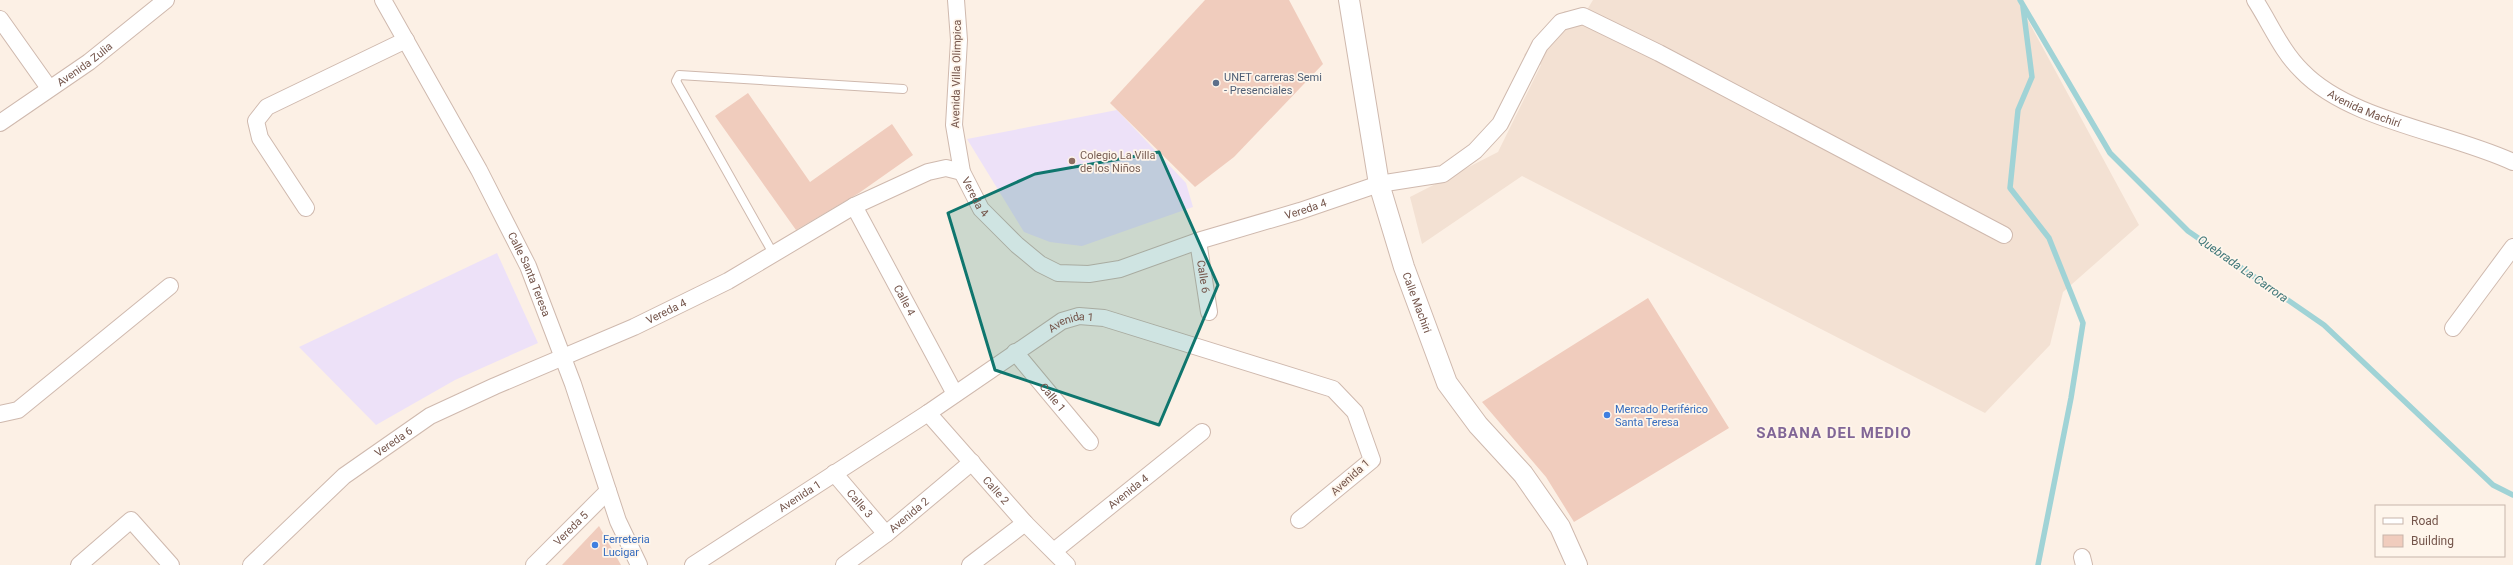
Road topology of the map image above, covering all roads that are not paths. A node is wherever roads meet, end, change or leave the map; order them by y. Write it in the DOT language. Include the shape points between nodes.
graph roads {
  1 [pos="166,0"];
  2 [pos="383,0"];
  3 [pos="956,0"];
  4 [pos="1349,0"];
  5 [pos="2255,0"];
  6 [pos="0,18"];
  7 [pos="406,40"];
  8 [pos="49,88"];
  9 [pos="902,90"];
  10 [pos="0,123"];
  11 [pos="2513,162"];
  12 [pos="962,172"];
  13 [pos="1379,184"];
  14 [pos="854,206"];
  15 [pos="306,208"];
  16 [pos="2004,235"];
  17 [pos="1198,241"];
  18 [pos="2513,246"];
  19 [pos="774,255"];
  20 [pos="170,286"];
  21 [pos="1209,312"];
  22 [pos="2453,328"];
  23 [pos="1016,352"];
  24 [pos="562,358"];
  25 [pos="955,394"];
  26 [pos="928,413"];
  27 [pos="0,414"];
  28 [pos="1202,432"];
  29 [pos="1090,442"];
  30 [pos="972,462"];
  31 [pos="834,473"];
  32 [pos="608,491"];
  33 [pos="1299,520"];
  34 [pos="1025,523"];
  35 [pos="886,534"];
  36 [pos="1054,551"];
  37 [pos="79,565"];
  38 [pos="171,565"];
  39 [pos="251,565"];
  40 [pos="534,565"];
  41 [pos="639,565"];
  42 [pos="693,565"];
  43 [pos="844,565"];
  44 [pos="970,565"];
  45 [pos="1067,565"];
  46 [pos="1577,565"];
  1 -- 8 [label="street, Avenida Zulia" via="89,62"];
  2 -- 7 [label="street, Calle Santa Teresa"];
  3 -- 12 [label="street, Avenida Villa Olimpica" via="959,40 954,124"];
  4 -- 13 [label="street, Calle Machiri"];
  5 -- 11 [label="street, Avenida Machirí" via="2302,72 2334,97 2380,116 2459,140"];
  6 -- 8 [label="street"];
  7 -- 15 [label="street" via="267,107 256,121 260,138"];
  7 -- 24 [label="street, Calle Santa Teresa" via="479,170 528,266"];
  8 -- 10 [label="street, Avenida Zulia"];
  9 -- 19 [label="lane" via="679,75 676,81"];
  12 -- 14 [label="street, Vereda 4" via="946,168 928,172"];
  12 -- 17 [label="street, Vereda 4" via="981,209 1017,245 1040,264 1058,273 1089,274 1120,269"];
  13 -- 16 [label="street, Vereda 4" via="1443,174 1475,151 1500,124 1540,45 1562,22 1583,16 1659,53"];
  13 -- 17 [label="street, Vereda 4" via="1300,211"];
  13 -- 46 [label="street, Calle Machiri" via="1404,267 1447,383 1478,425 1523,474 1556,521"];
  14 -- 19 [label="street, Vereda 4"];
  14 -- 25 [label="street, Calle 4"];
  17 -- 21 [label="street, Calle 6"];
  18 -- 22 [label="street"];
  19 -- 24 [label="street, Vereda 4" via="728,281 634,327"];
  20 -- 27 [label="street" via="18,410"];
  23 -- 25 [label="street, Avenida 1"];
  23 -- 29 [label="street, Calle 1"];
  23 -- 33 [label="street, Avenida 1" via="1062,321 1080,316 1104,318 1333,388 1355,412 1372,460"];
  24 -- 32 [label="street, Calle Santa Teresa" via="576,392"];
  24 -- 39 [label="street, Vereda 6" via="430,416 344,476"];
  25 -- 26 [label="street, Avenida 1"];
  26 -- 30 [label="street, Calle 2"];
  26 -- 31 [label="street, Avenida 1"];
  28 -- 36 [label="street, Avenida 4"];
  30 -- 34 [label="street, Calle 2"];
  30 -- 35 [label="street, Avenida 2"];
  31 -- 35 [label="street, Calle 3"];
  31 -- 42 [label="street, Avenida 1"];
  32 -- 40 [label="street, Vereda 5"];
  32 -- 41 [label="street, Calle Santa Teresa" via="618,521"];
  34 -- 36 [label="street, Calle 2"];
  34 -- 44 [label="street"];
  35 -- 43 [label="street, Avenida 2"];
  36 -- 45 [label="street, Calle 2"];
  37 -- 38 [label="street" via="131,520"];
}
